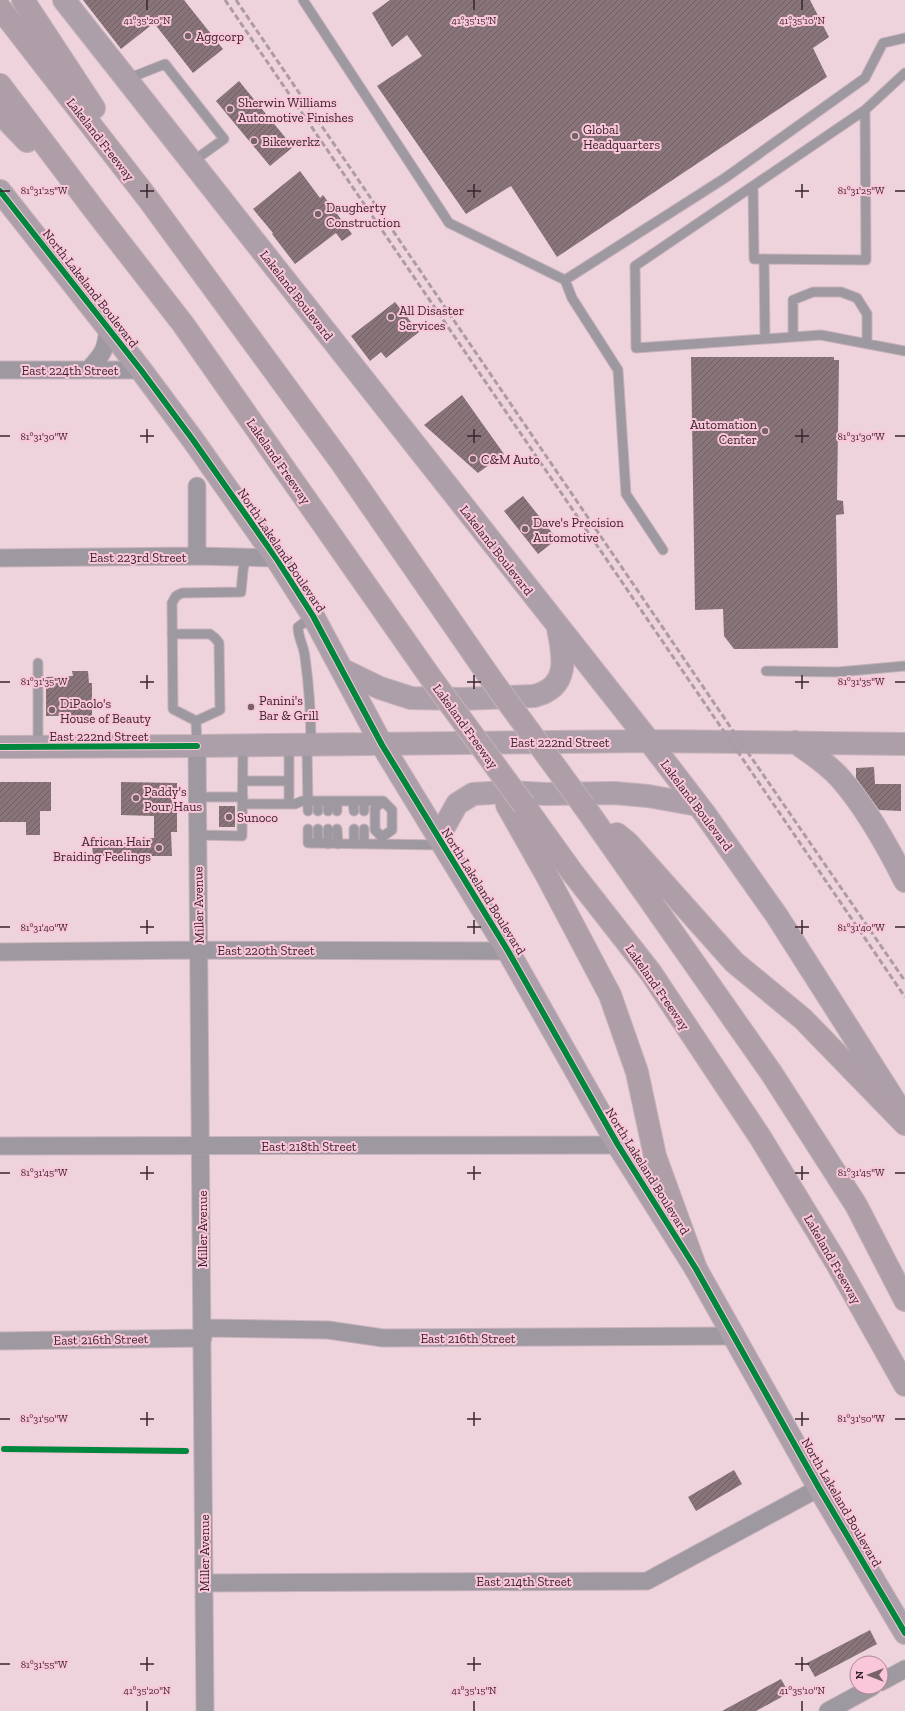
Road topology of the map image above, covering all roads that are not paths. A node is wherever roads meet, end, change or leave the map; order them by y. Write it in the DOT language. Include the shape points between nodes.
graph roads {
  1 [pos="23,0"];
  2 [pos="64,0"];
  3 [pos="303,0"];
  4 [pos="0,8"];
  5 [pos="905,38"];
  6 [pos="905,73"];
  7 [pos="127,79"];
  8 [pos="0,85"];
  9 [pos="865,110"];
  10 [pos="0,112"];
  11 [pos="192,162"];
  12 [pos="753,186"];
  13 [pos="0,191"];
  14 [pos="148,200"];
  15 [pos="96,212"];
  16 [pos="764,259"];
  17 [pos="565,280"];
  18 [pos="108,328"];
  19 [pos="793,337"];
  20 [pos="765,339"];
  21 [pos="867,344"];
  22 [pos="905,351"];
  23 [pos="0,370"];
  24 [pos="88,370"];
  25 [pos="141,370"];
  26 [pos="198,486"];
  27 [pos="663,550"];
  28 [pos="197,556"];
  29 [pos="246,557"];
  30 [pos="0,558"];
  31 [pos="276,558"];
  32 [pos="313,616"];
  33 [pos="557,626"];
  34 [pos="172,634"];
  35 [pos="38,663"];
  36 [pos="905,666"];
  37 [pos="343,670"];
  38 [pos="766,672"];
  39 [pos="196,721"];
  40 [pos="649,741"];
  41 [pos="794,742"];
  42 [pos="905,744"];
  43 [pos="302,745"];
  44 [pos="382,745"];
  45 [pos="197,746"];
  46 [pos="243,746"];
  47 [pos="0,747"];
  48 [pos="38,747"];
  49 [pos="243,781"];
  50 [pos="289,781"];
  51 [pos="198,797"];
  52 [pos="243,801"];
  53 [pos="308,801"];
  54 [pos="318,801"];
  55 [pos="333,801"];
  56 [pos="353,801"];
  57 [pos="364,801"];
  58 [pos="383,801"];
  59 [pos="289,804"];
  60 [pos="516,805"];
  61 [pos="584,806"];
  62 [pos="698,806"];
  63 [pos="308,811"];
  64 [pos="318,811"];
  65 [pos="333,811"];
  66 [pos="354,811"];
  67 [pos="364,811"];
  68 [pos="308,829"];
  69 [pos="318,829"];
  70 [pos="328,829"];
  71 [pos="337,829"];
  72 [pos="354,829"];
  73 [pos="364,829"];
  74 [pos="198,835"];
  75 [pos="382,841"];
  76 [pos="440,842"];
  77 [pos="318,844"];
  78 [pos="328,844"];
  79 [pos="338,844"];
  80 [pos="354,844"];
  81 [pos="364,844"];
  82 [pos="905,881"];
  83 [pos="199,950"];
  84 [pos="508,951"];
  85 [pos="0,952"];
  86 [pos="905,1117"];
  87 [pos="905,1124"];
  88 [pos="618,1145"];
  89 [pos="0,1146"];
  90 [pos="201,1146"];
  91 [pos="696,1269"];
  92 [pos="905,1300"];
  93 [pos="203,1333"];
  94 [pos="734,1336"];
  95 [pos="0,1341"];
  96 [pos="905,1384"];
  97 [pos="820,1488"];
  98 [pos="205,1583"];
  99 [pos="905,1632"];
  100 [pos="905,1669"];
  101 [pos="889,1678"];
  102 [pos="857,1695"];
  103 [pos="205,1711"];
  104 [pos="828,1711"];
  1 -- 14 [label="highway" via="99,115"];
  2 -- 7 [label="street, Lakeland Boulevard"];
  3 -- 17 [label="lane" via="449,223"];
  4 -- 14 [label="highway, Lakeland Freeway"];
  5 -- 17 [label="lane" via="883,42 865,78 731,174"];
  6 -- 9 [label="lane"];
  7 -- 11 [label="street, Lakeland Boulevard"];
  7 -- 11 [label="lane" via="166,64 224,139"];
  8 -- 15 [label="highway, Lakeland Freeway"];
  9 -- 12 [label="lane"];
  9 -- 16 [label="lane" via="866,260"];
  10 -- 15 [label="highway"];
  11 -- 33 [label="street, Lakeland Boulevard"];
  12 -- 16 [label="lane" via="754,259"];
  12 -- 20 [label="lane" via="635,266 636,348"];
  13 -- 18 [label="street, North Lakeland Boulevard"];
  14 -- 61 [label="highway, Lakeland Freeway, bridge" via="341,462 491,679"];
  15 -- 60 [label="highway, Lakeland Freeway, bridge" via="183,324 431,678"];
  16 -- 20 [label="lane"];
  17 -- 27 [label="lane" via="572,298 618,370 626,494"];
  18 -- 24 [label="street" via="107,343 101,356"];
  18 -- 25 [label="street, North Lakeland Boulevard"];
  19 -- 20 [label="lane"];
  19 -- 21 [label="lane" via="821,335"];
  19 -- 21 [label="lane" via="793,300 813,292 841,292 857,298 867,314"];
  21 -- 22 [label="lane"];
  23 -- 24 [label="street, East 224th Street"];
  24 -- 25 [label="street, East 224th Street"];
  25 -- 31 [label="street, North Lakeland Boulevard"];
  26 -- 28 [label="street"];
  28 -- 29 [label="street, East 223rd Street"];
  28 -- 30 [label="street, East 223rd Street"];
  29 -- 31 [label="street, East 223rd Street"];
  29 -- 34 [label="lane" via="241,592 182,593 176,596 172,603"];
  31 -- 32 [label="street, North Lakeland Boulevard"];
  32 -- 37 [label="street, North Lakeland Boulevard"];
  32 -- 43 [label="lane" via="298,627 307,667 311,720"];
  33 -- 37 [label="street" via="562,670 553,687 534,696 411,698 380,688"];
  33 -- 40 [label="street, Lakeland Boulevard"];
  34 -- 39 [label="lane" via="172,709"];
  34 -- 39 [label="lane" via="210,634 219,643 220,710"];
  35 -- 48 [label="lane"];
  36 -- 38 [label="lane" via="838,672"];
  37 -- 44 [label="street, North Lakeland Boulevard"];
  39 -- 45 [label="lane"];
  40 -- 41 [label="street, East 222nd Street"];
  40 -- 44 [label="street, East 222nd Street"];
  40 -- 62 [label="street, Lakeland Boulevard"];
  41 -- 42 [label="street, East 222nd Street"];
  41 -- 82 [label="street" via="823,762 840,778 886,845"];
  43 -- 44 [label="street, East 222nd Street"];
  43 -- 46 [label="street, East 222nd Street"];
  43 -- 50 [label="lane"];
  43 -- 53 [label="lane"];
  44 -- 76 [label="street, North Lakeland Boulevard"];
  45 -- 46 [label="street, East 222nd Street"];
  45 -- 48 [label="street, East 222nd Street"];
  45 -- 51 [label="street, Miller Avenue"];
  46 -- 49 [label="lane"];
  47 -- 48 [label="street, East 222nd Street"];
  49 -- 50 [label="lane"];
  49 -- 52 [label="lane"];
  50 -- 59 [label="lane"];
  51 -- 52 [label="lane"];
  51 -- 74 [label="street, Miller Avenue"];
  52 -- 59 [label="lane"];
  52 -- 74 [label="lane" via="242,836"];
  53 -- 54 [label="lane"];
  53 -- 59 [label="lane"];
  53 -- 63 [label="lane"];
  54 -- 55 [label="lane"];
  54 -- 64 [label="lane"];
  55 -- 56 [label="lane"];
  55 -- 65 [label="lane"];
  56 -- 57 [label="lane"];
  56 -- 66 [label="lane"];
  57 -- 58 [label="lane"];
  57 -- 67 [label="lane"];
  58 -- 75 [label="lane" via="375,808 375,830"];
  58 -- 75 [label="lane" via="392,810 392,830"];
  60 -- 91 [label="highway" via="546,874 610,995 637,1072 655,1156"];
  60 -- 96 [label="highway, Lakeland Freeway" via="651,973 760,1137 836,1262"];
  61 -- 87 [label="highway" via="628,843 734,962 803,1019"];
  61 -- 92 [label="highway, Lakeland Freeway" via="772,1074 856,1205"];
  62 -- 76 [label="street" via="648,796 614,793 473,794 457,804"];
  62 -- 86 [label="street, Lakeland Boulevard" via="777,916"];
  68 -- 77 [label="lane" via="308,843"];
  69 -- 77 [label="lane"];
  70 -- 78 [label="lane"];
  71 -- 79 [label="lane"];
  72 -- 80 [label="lane"];
  73 -- 81 [label="lane"];
  74 -- 83 [label="street, Miller Avenue"];
  75 -- 76 [label="lane"];
  75 -- 81 [label="lane"];
  76 -- 84 [label="street, North Lakeland Boulevard"];
  77 -- 78 [label="lane"];
  78 -- 79 [label="lane"];
  79 -- 80 [label="lane"];
  80 -- 81 [label="lane"];
  83 -- 84 [label="street, East 220th Street"];
  83 -- 85 [label="street, East 220th Street"];
  83 -- 90 [label="street, Miller Avenue"];
  84 -- 88 [label="street, North Lakeland Boulevard"];
  88 -- 90 [label="street, East 218th Street"];
  88 -- 91 [label="street, North Lakeland Boulevard"];
  89 -- 90 [label="street, East 218th Street"];
  90 -- 93 [label="street, Miller Avenue"];
  91 -- 94 [label="street, North Lakeland Boulevard"];
  93 -- 94 [label="street, East 216th Street" via="328,1330 383,1338"];
  93 -- 95 [label="street, East 216th Street"];
  93 -- 98 [label="street, Miller Avenue"];
  94 -- 97 [label="street, North Lakeland Boulevard"];
  97 -- 98 [label="street, East 214th Street" via="647,1581"];
  97 -- 99 [label="street, North Lakeland Boulevard"];
  98 -- 103 [label="street, Miller Avenue"];
  100 -- 101 [label="street"];
  102 -- 104 [label="street"];
}
